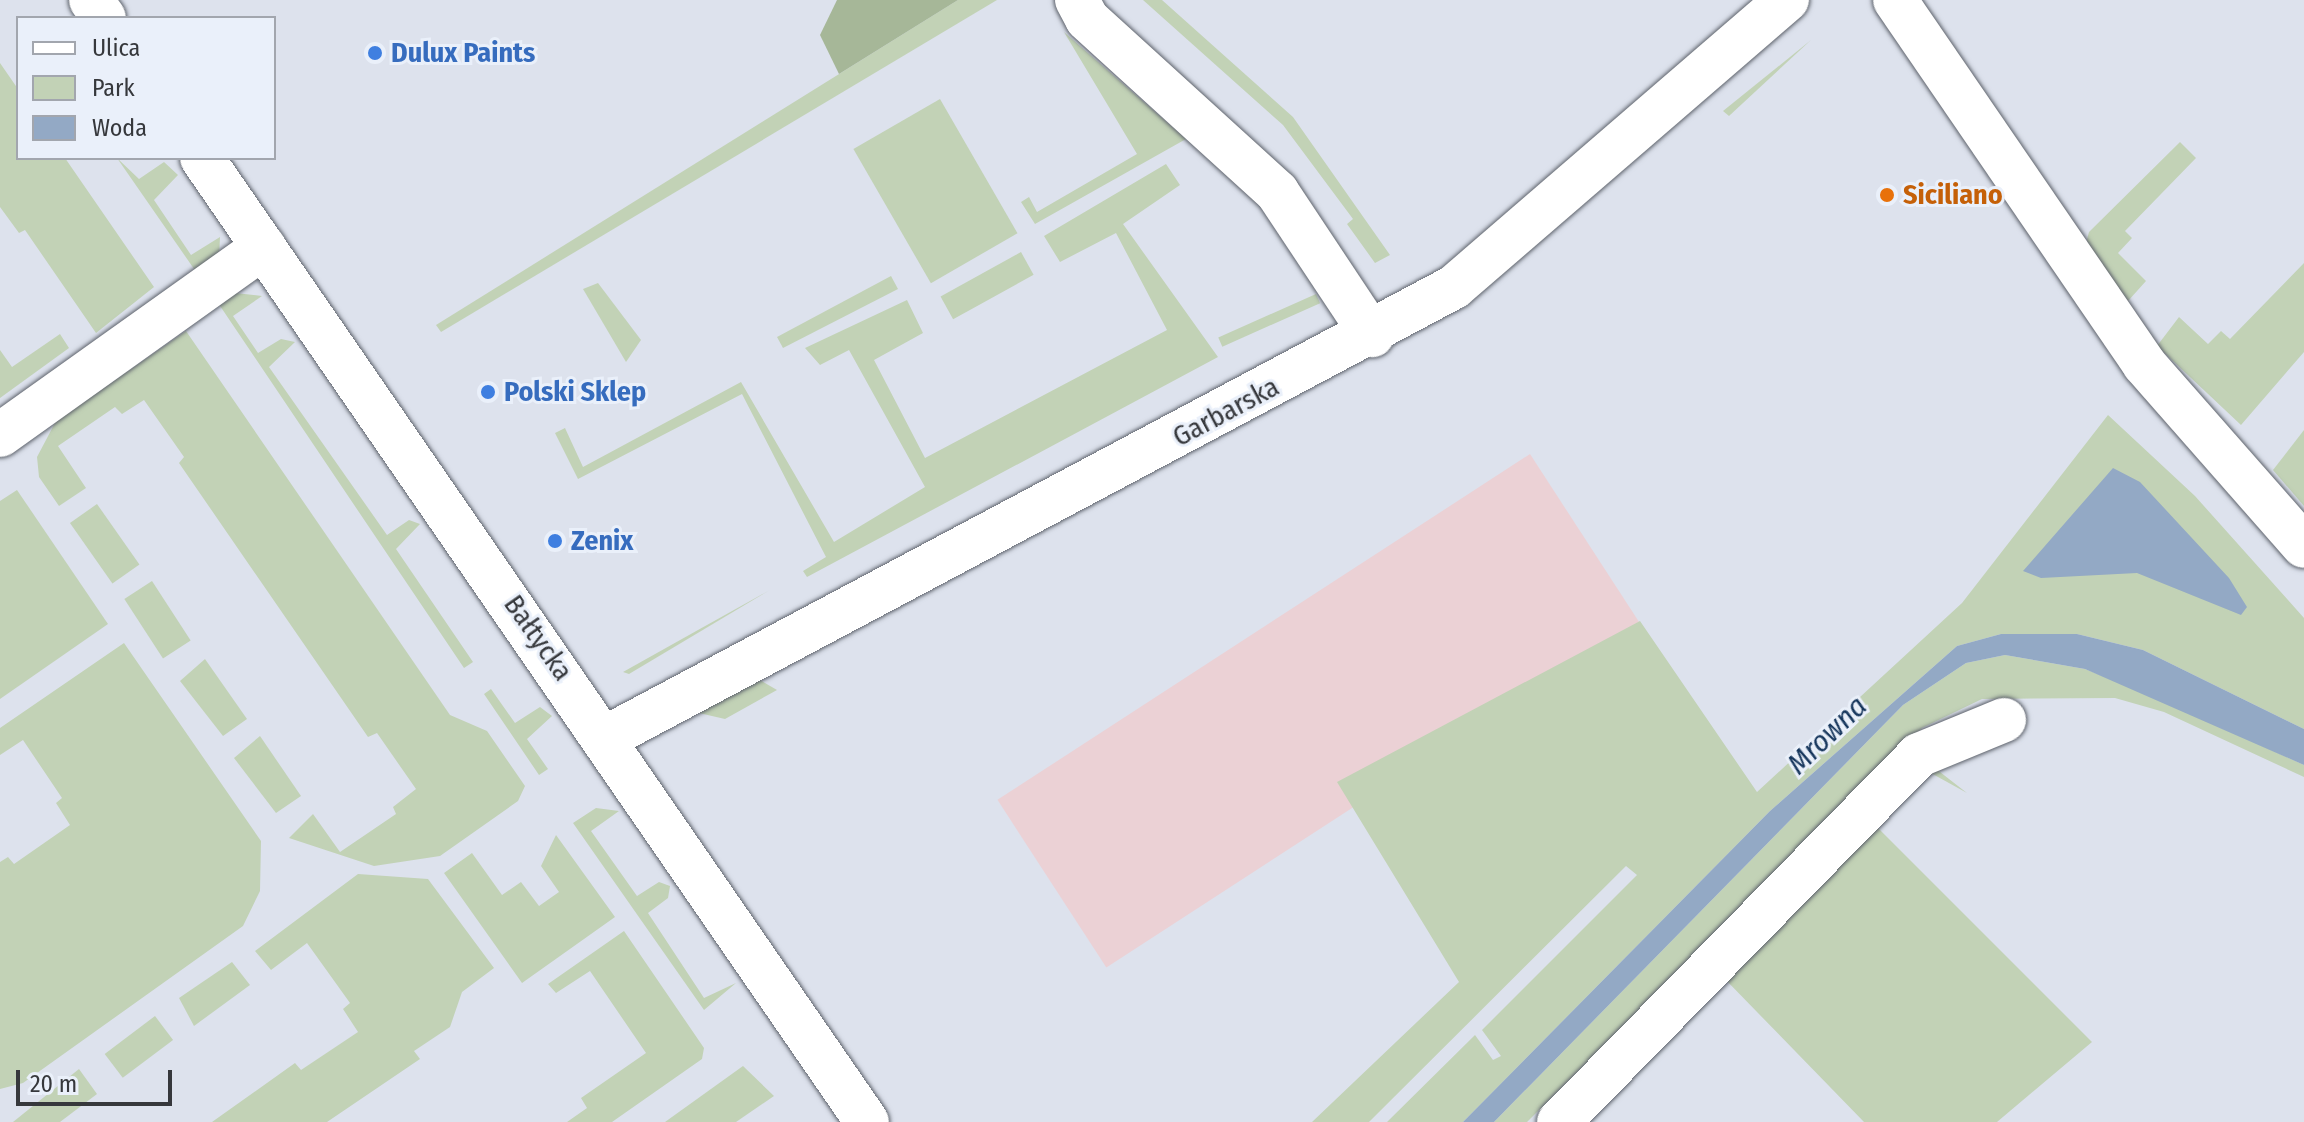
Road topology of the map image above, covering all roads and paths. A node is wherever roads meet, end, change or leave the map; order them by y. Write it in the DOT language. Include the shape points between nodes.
graph roads {
  1 [pos="1077,0"];
  2 [pos="1787,0"];
  3 [pos="1895,0"];
  4 [pos="203,160"];
  5 [pos="264,247"];
  6 [pos="1372,335"];
  7 [pos="0,435"];
  8 [pos="2304,546"];
  9 [pos="2004,720"];
  10 [pos="607,737"];
  11 [pos="867,1122"];
  12 [pos="1559,1122"];
  1 -- 6 [label="street" via="1087,19 1277,192"];
  2 -- 6 [label="street, Garbarska" via="1495,255"];
  3 -- 8 [label="street" via="2144,364"];
  4 -- 5 [label="street, Bałtycka"];
  5 -- 7 [label="street"];
  5 -- 10 [label="street, Bałtycka"];
  6 -- 10 [label="street, Garbarska"];
  9 -- 12 [label="street" via="1919,755"];
  10 -- 11 [label="street, Bałtycka"];
}
